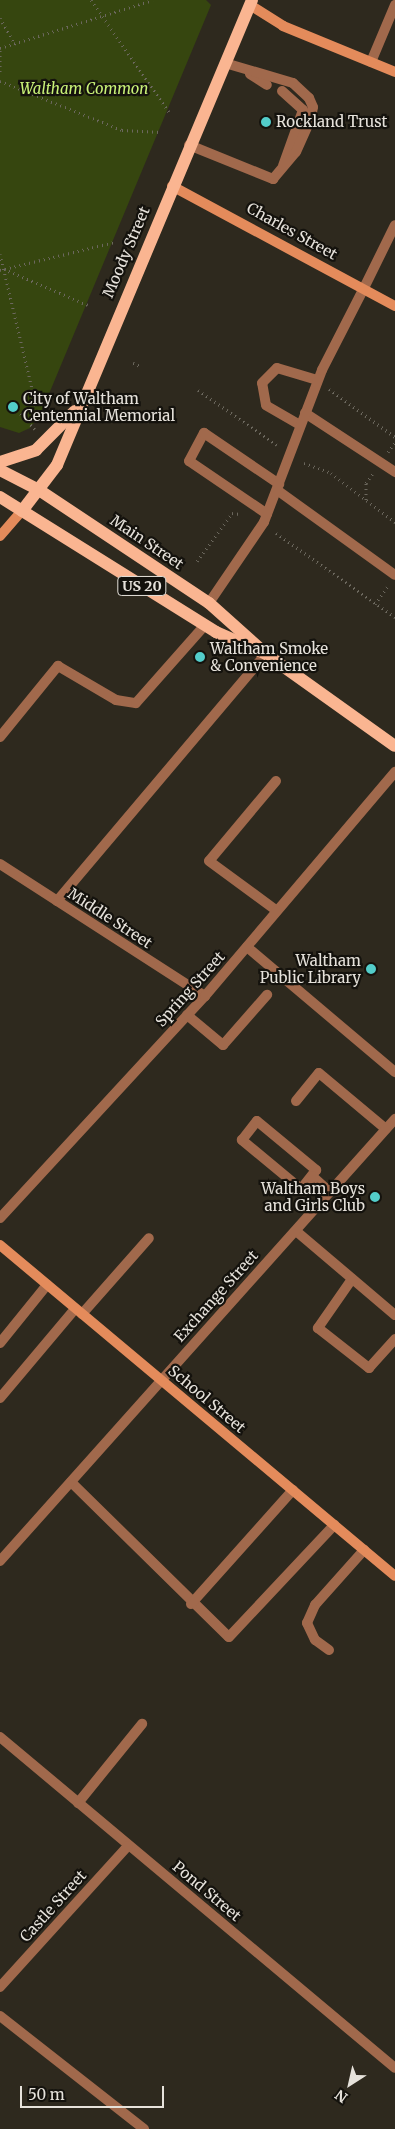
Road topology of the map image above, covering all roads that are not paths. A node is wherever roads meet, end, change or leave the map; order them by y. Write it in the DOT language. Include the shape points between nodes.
graph roads {
  1 [pos="249,2"];
  2 [pos="395,5"];
  3 [pos="371,62"];
  4 [pos="225,63"];
  5 [pos="395,72"];
  6 [pos="250,74"];
  7 [pos="267,85"];
  8 [pos="282,91"];
  9 [pos="189,145"];
  10 [pos="281,174"];
  11 [pos="172,186"];
  12 [pos="395,225"];
  13 [pos="364,288"];
  14 [pos="395,306"];
  15 [pos="317,380"];
  16 [pos="81,404"];
  17 [pos="305,414"];
  18 [pos="300,425"];
  19 [pos="0,462"];
  20 [pos="0,470"];
  21 [pos="395,472"];
  22 [pos="278,487"];
  23 [pos="39,490"];
  24 [pos="0,497"];
  25 [pos="22,510"];
  26 [pos="267,514"];
  27 [pos="0,536"];
  28 [pos="393,579"];
  29 [pos="208,603"];
  30 [pos="205,625"];
  31 [pos="266,654"];
  32 [pos="0,737"];
  33 [pos="395,746"];
  34 [pos="395,772"];
  35 [pos="276,781"];
  36 [pos="0,864"];
  37 [pos="57,901"];
  38 [pos="277,911"];
  39 [pos="247,946"];
  40 [pos="267,994"];
  41 [pos="205,996"];
  42 [pos="187,1015"];
  43 [pos="395,1072"];
  44 [pos="296,1101"];
  45 [pos="395,1119"];
  46 [pos="386,1129"];
  47 [pos="312,1176"];
  48 [pos="330,1192"];
  49 [pos="0,1218"];
  50 [pos="296,1230"];
  51 [pos="149,1238"];
  52 [pos="0,1246"];
  53 [pos="352,1279"];
  54 [pos="47,1285"];
  55 [pos="79,1312"];
  56 [pos="395,1315"];
  57 [pos="395,1339"];
  58 [pos="0,1343"];
  59 [pos="161,1380"];
  60 [pos="0,1398"];
  61 [pos="71,1482"];
  62 [pos="293,1490"];
  63 [pos="334,1525"];
  64 [pos="364,1550"];
  65 [pos="0,1561"];
  66 [pos="395,1576"];
  67 [pos="191,1604"];
  68 [pos="329,1650"];
  69 [pos="142,1724"];
  70 [pos="0,1737"];
  71 [pos="78,1803"];
  72 [pos="128,1846"];
  73 [pos="0,1987"];
  74 [pos="0,2016"];
  75 [pos="395,2068"];
  76 [pos="144,2129"];
  1 -- 3 [label="street" via="283,26"];
  1 -- 4 [label="main road, Moody Street"];
  2 -- 3 [label="street"];
  3 -- 5 [label="street"];
  4 -- 6 [label="street"];
  4 -- 9 [label="main road, Moody Street"];
  6 -- 7 [label="street"];
  6 -- 10 [label="street" via="267,72 293,83 313,107 296,152"];
  8 -- 10 [label="street" via="303,110"];
  9 -- 10 [label="street" via="267,178"];
  9 -- 11 [label="main road, Moody Street"];
  11 -- 13 [label="street, Charles Street"];
  11 -- 16 [label="main road, Moody Street"];
  12 -- 13 [label="street"];
  13 -- 14 [label="street, Charles Street"];
  13 -- 15 [label="street"];
  15 -- 17 [label="street"];
  15 -- 18 [label="street" via="278,368 262,383 266,405"];
  16 -- 19 [label="main road" via="36,450"];
  16 -- 23 [label="main road, Moody Street" via="57,465"];
  17 -- 18 [label="street"];
  17 -- 21 [label="street"];
  18 -- 22 [label="street"];
  20 -- 23 [label="main road, Main Street / US 20"];
  22 -- 26 [label="street"];
  22 -- 26 [label="street" via="204,433 189,461"];
  22 -- 28 [label="street"];
  23 -- 25 [label="main road, Moody Street"];
  23 -- 29 [label="main road, Main Street / US 20"];
  24 -- 25 [label="main road, Main Street / US 20"];
  25 -- 27 [label="street"];
  25 -- 30 [label="main road, Main Street / US 20"];
  26 -- 29 [label="street"];
  29 -- 31 [label="main road, Main Street / US 20"];
  30 -- 31 [label="main road, Main Street / US 20"];
  30 -- 32 [label="street" via="136,703 116,700 58,666"];
  31 -- 33 [label="main road, Main Street / US 20"];
  31 -- 37 [label="street"];
  34 -- 38 [label="street, Spring Street"];
  35 -- 38 [label="street" via="210,861"];
  36 -- 37 [label="street, Middle Street"];
  37 -- 41 [label="street, Middle Street"];
  38 -- 39 [label="street, Spring Street"];
  39 -- 41 [label="street, Spring Street"];
  39 -- 43 [label="street"];
  40 -- 42 [label="street" via="223,1045"];
  41 -- 42 [label="street, Spring Street"];
  42 -- 49 [label="street, Spring Street"];
  44 -- 46 [label="street" via="319,1073"];
  45 -- 46 [label="street, Exchange Street"];
  46 -- 48 [label="street, Exchange Street"];
  47 -- 47 [label="street" via="300,1189 242,1140 258,1121 316,1170"];
  47 -- 48 [label="street"];
  48 -- 50 [label="street, Exchange Street"];
  50 -- 53 [label="street"];
  50 -- 59 [label="street, Exchange Street"];
  51 -- 55 [label="street"];
  52 -- 54 [label="street, School Street"];
  53 -- 56 [label="street"];
  53 -- 57 [label="street" via="318,1328 369,1368"];
  54 -- 55 [label="street, School Street"];
  54 -- 58 [label="street"];
  55 -- 59 [label="street, School Street"];
  55 -- 60 [label="street"];
  59 -- 61 [label="street, Exchange Street"];
  59 -- 62 [label="street, School Street"];
  61 -- 65 [label="street, Exchange Street"];
  61 -- 67 [label="street"];
  62 -- 63 [label="street, School Street"];
  62 -- 67 [label="street"];
  63 -- 64 [label="street, School Street"];
  63 -- 67 [label="street" via="229,1637"];
  64 -- 66 [label="street, School Street"];
  64 -- 68 [label="street" via="315,1605 307,1623 315,1640"];
  69 -- 71 [label="street"];
  70 -- 71 [label="street, Pond Street"];
  71 -- 72 [label="street, Pond Street"];
  72 -- 73 [label="street, Castle Street"];
  72 -- 75 [label="street, Pond Street"];
  74 -- 76 [label="street"];
}
